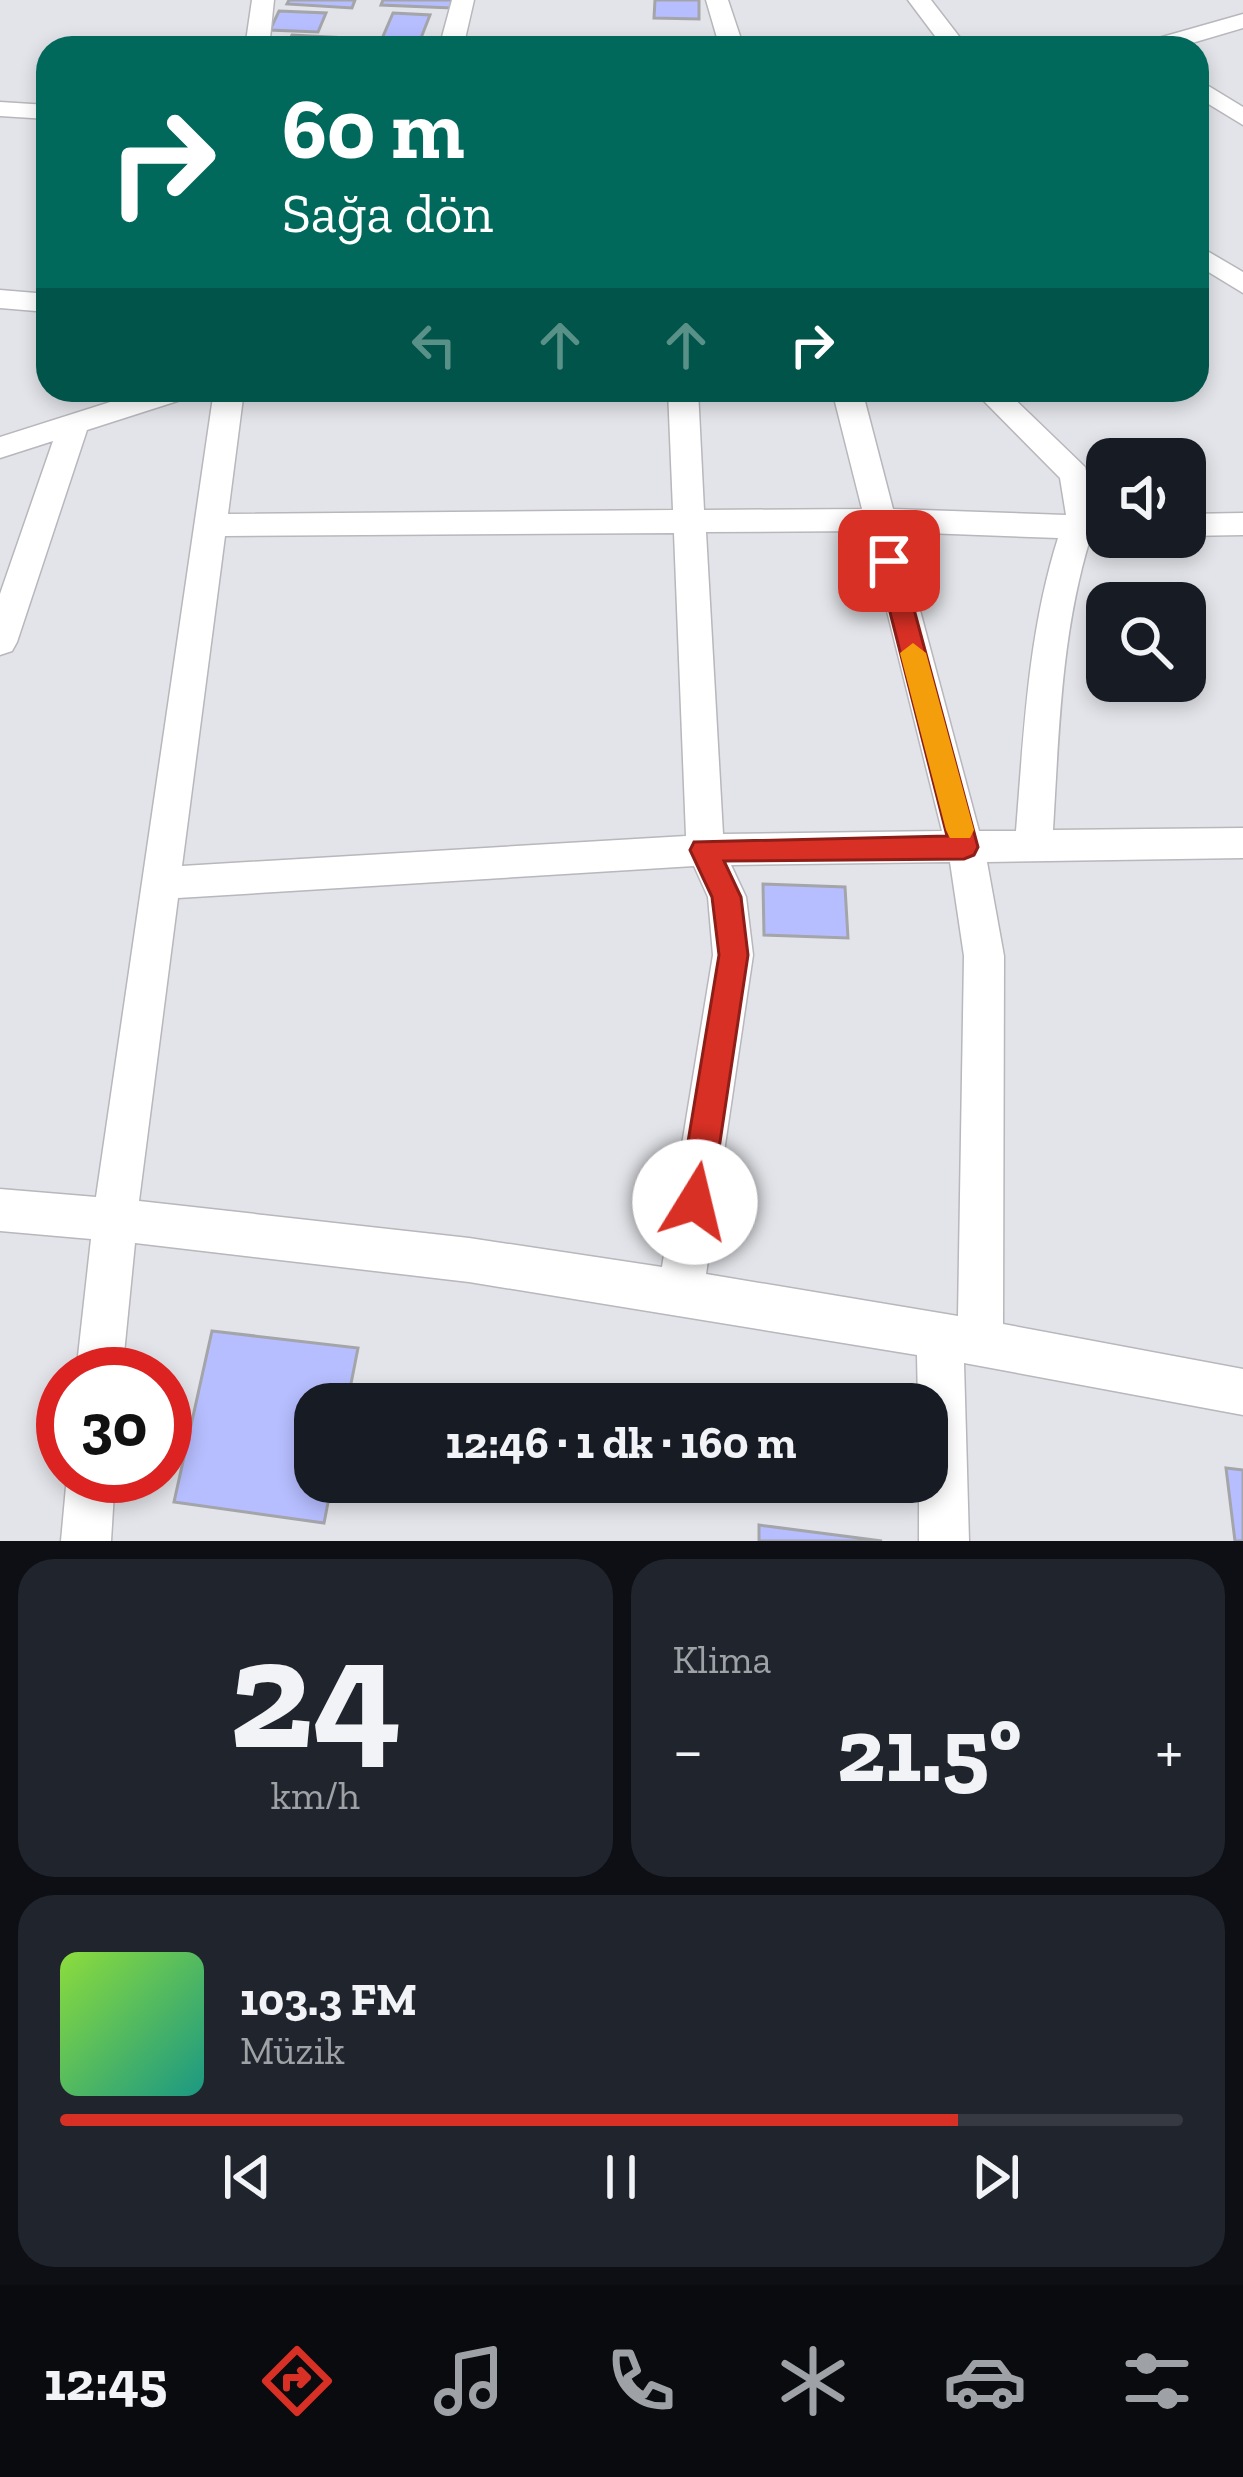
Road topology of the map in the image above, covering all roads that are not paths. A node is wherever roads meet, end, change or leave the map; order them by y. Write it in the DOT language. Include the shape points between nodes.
graph roads {
  1 [pos="263,0"];
  2 [pos="463,0"];
  3 [pos="717,0"];
  4 [pos="919,0"];
  5 [pos="1243,21"];
  6 [pos="258,36"];
  7 [pos="454,36"];
  8 [pos="728,36"];
  9 [pos="947,36"];
  10 [pos="1191,36"];
  11 [pos="1209,94"];
  12 [pos="0,109"];
  13 [pos="36,111"];
  14 [pos="1243,118"];
  15 [pos="1209,261"];
  16 [pos="1243,284"];
  17 [pos="0,298"];
  18 [pos="36,302"];
  19 [pos="143,402"];
  20 [pos="227,402"];
  21 [pos="683,402"];
  22 [pos="850,402"];
  23 [pos="1000,402"];
  24 [pos="74,424"];
  25 [pos="0,448"];
  26 [pos="1086,515"];
  27 [pos="878,520"];
  28 [pos="688,524"];
  29 [pos="1243,524"];
  30 [pos="1206,525"];
  31 [pos="210,526"];
  32 [pos="1086,528"];
  33 [pos="1086,541"];
  34 [pos="0,642"];
  35 [pos="1243,843"];
  36 [pos="1033,846"];
  37 [pos="964,847"];
  38 [pos="704,850"];
  39 [pos="161,883"];
  40 [pos="0,1210"];
  41 [pos="115,1219"];
  42 [pos="681,1289"];
  43 [pos="960,1339"];
  44 [pos="102,1347"];
  45 [pos="1243,1392"];
  46 [pos="89,1503"];
  47 [pos="86,1541"];
  48 [pos="944,1541"];
  1 -- 6 [label="street"];
  2 -- 7 [label="street"];
  3 -- 8 [label="street"];
  4 -- 9 [label="street"];
  5 -- 10 [label="street"];
  11 -- 14 [label="street"];
  12 -- 13 [label="street"];
  15 -- 16 [label="street"];
  17 -- 18 [label="street"];
  19 -- 24 [label="street"];
  20 -- 31 [label="street"];
  21 -- 28 [label="street"];
  22 -- 27 [label="street"];
  23 -- 26 [label="street" via="1073,474"];
  24 -- 25 [label="street"];
  24 -- 34 [label="street"];
  27 -- 28 [label="street"];
  27 -- 32 [label="street"];
  27 -- 37 [label="street"];
  28 -- 31 [label="street"];
  28 -- 38 [label="street"];
  29 -- 30 [label="street"];
  31 -- 39 [label="street"];
  33 -- 36 [label="street" via="1057,594"];
  35 -- 36 [label="street"];
  36 -- 37 [label="street"];
  37 -- 38 [label="street"];
  37 -- 43 [label="street" via="984,956"];
  38 -- 39 [label="street"];
  38 -- 42 [label="street" via="727,897 734,955"];
  39 -- 41 [label="street"];
  40 -- 41 [label="street"];
  41 -- 42 [label="street"];
  41 -- 44 [label="street"];
  42 -- 43 [label="street"];
  43 -- 45 [label="street"];
  43 -- 48 [label="street"];
  46 -- 47 [label="street"];
}
